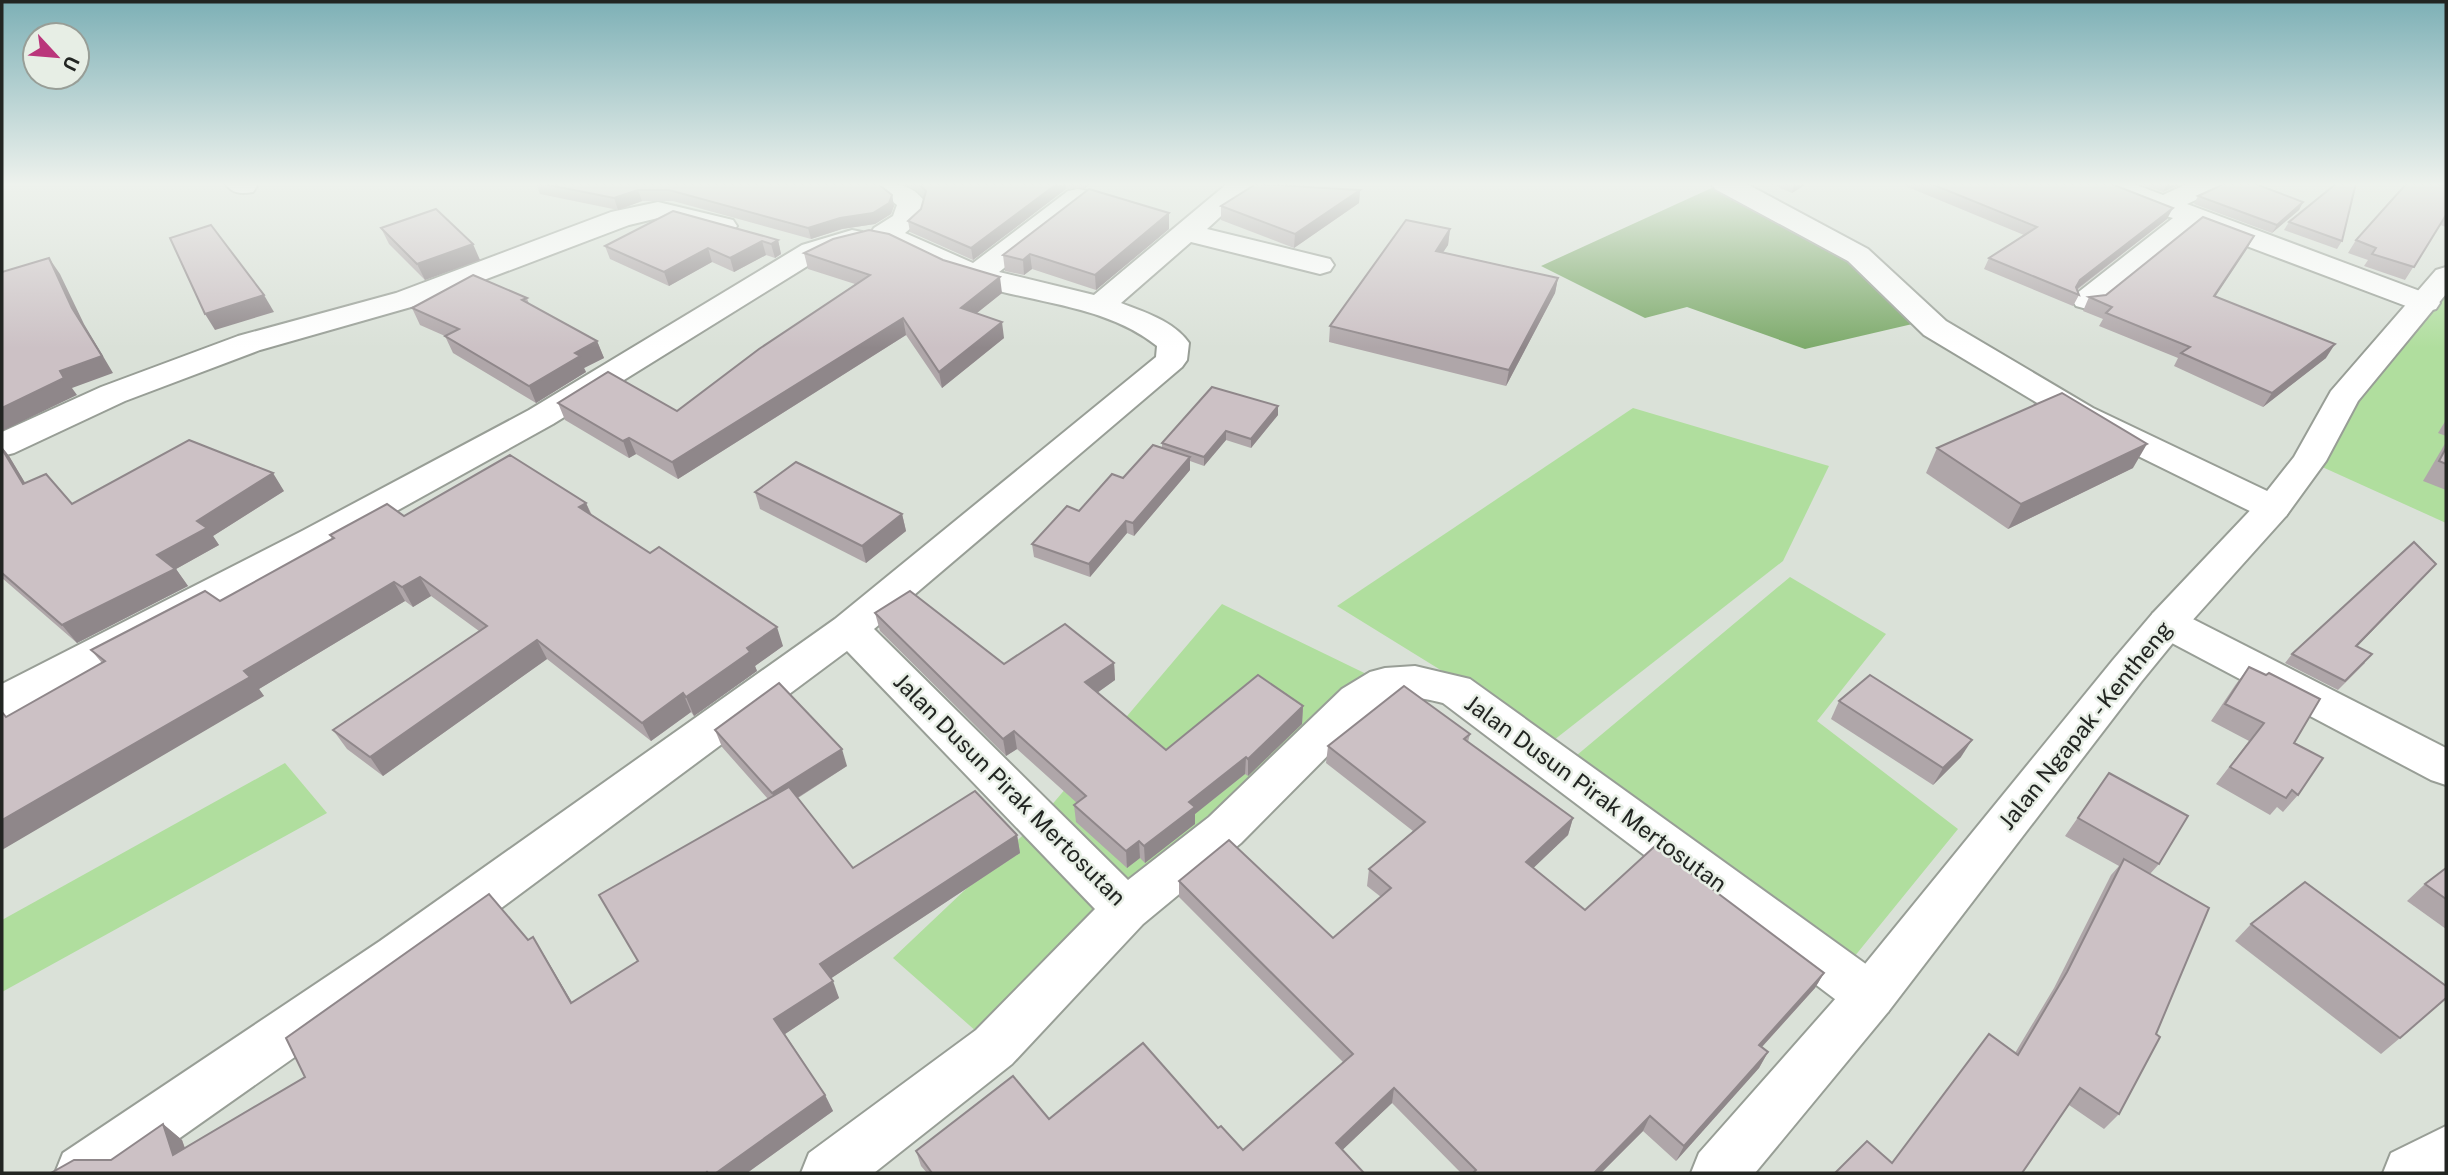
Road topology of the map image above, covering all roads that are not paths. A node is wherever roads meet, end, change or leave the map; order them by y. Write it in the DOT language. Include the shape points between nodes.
graph roads {
  1 [pos="568,238"];
  2 [pos="764,238"];
  3 [pos="858,238"];
  4 [pos="893,238"];
  5 [pos="1025,238"];
  6 [pos="1177,238"];
  7 [pos="1208,238"];
  8 [pos="1826,238"];
  9 [pos="2165,238"];
  10 [pos="2262,238"];
  11 [pos="812,251"];
  12 [pos="1320,265"];
  13 [pos="976,275"];
  14 [pos="2436,289"];
  15 [pos="2088,300"];
  16 [pos="1098,307"];
  17 [pos="2,445"];
  18 [pos="2273,508"];
  19 [pos="2167,623"];
  20 [pos="849,629"];
  21 [pos="2,703"];
  22 [pos="2446,768"];
  23 [pos="1126,909"];
  24 [pos="1870,996"];
  25 [pos="2446,1153"];
  26 [pos="83,1173"];
  27 [pos="829,1173"];
  28 [pos="1719,1173"];
  29 [pos="2411,1173"];
  1 -- 17 [label="street" via="414,296 249,344 113,394"];
  2 -- 11 [label="street"];
  3 -- 11 [label="street"];
  4 -- 13 [label="street"];
  5 -- 13 [label="street"];
  6 -- 16 [label="street"];
  7 -- 12 [label="street"];
  8 -- 18 [label="street" via="1858,255 1935,328 2069,408"];
  9 -- 15 [label="street"];
  10 -- 14 [label="street"];
  11 -- 21 [label="street" via="541,417"];
  13 -- 16 [label="street"];
  14 -- 18 [label="street, Jalan Ngapak - Kentheng" via="2343,398 2309,461"];
  16 -- 20 [label="street" via="1160,330 1173,343 1171,360"];
  18 -- 19 [label="street, Jalan Ngapak - Kentheng"];
  19 -- 22 [label="street"];
  19 -- 24 [label="street, Jalan Ngapak - Kentheng"];
  20 -- 23 [label="street, Jalan Dusun Pirak Mertosutan"];
  20 -- 26 [label="street" via="397,957"];
  23 -- 24 [label="street, Jalan Dusun Pirak Mertosutan" via="1225,830 1357,700 1385,683 1415,681 1455,690"];
  23 -- 27 [label="street" via="994,1047"];
  24 -- 28 [label="street, Jalan Ngapak - Kentheng"];
  25 -- 29 [label="street"];
}
